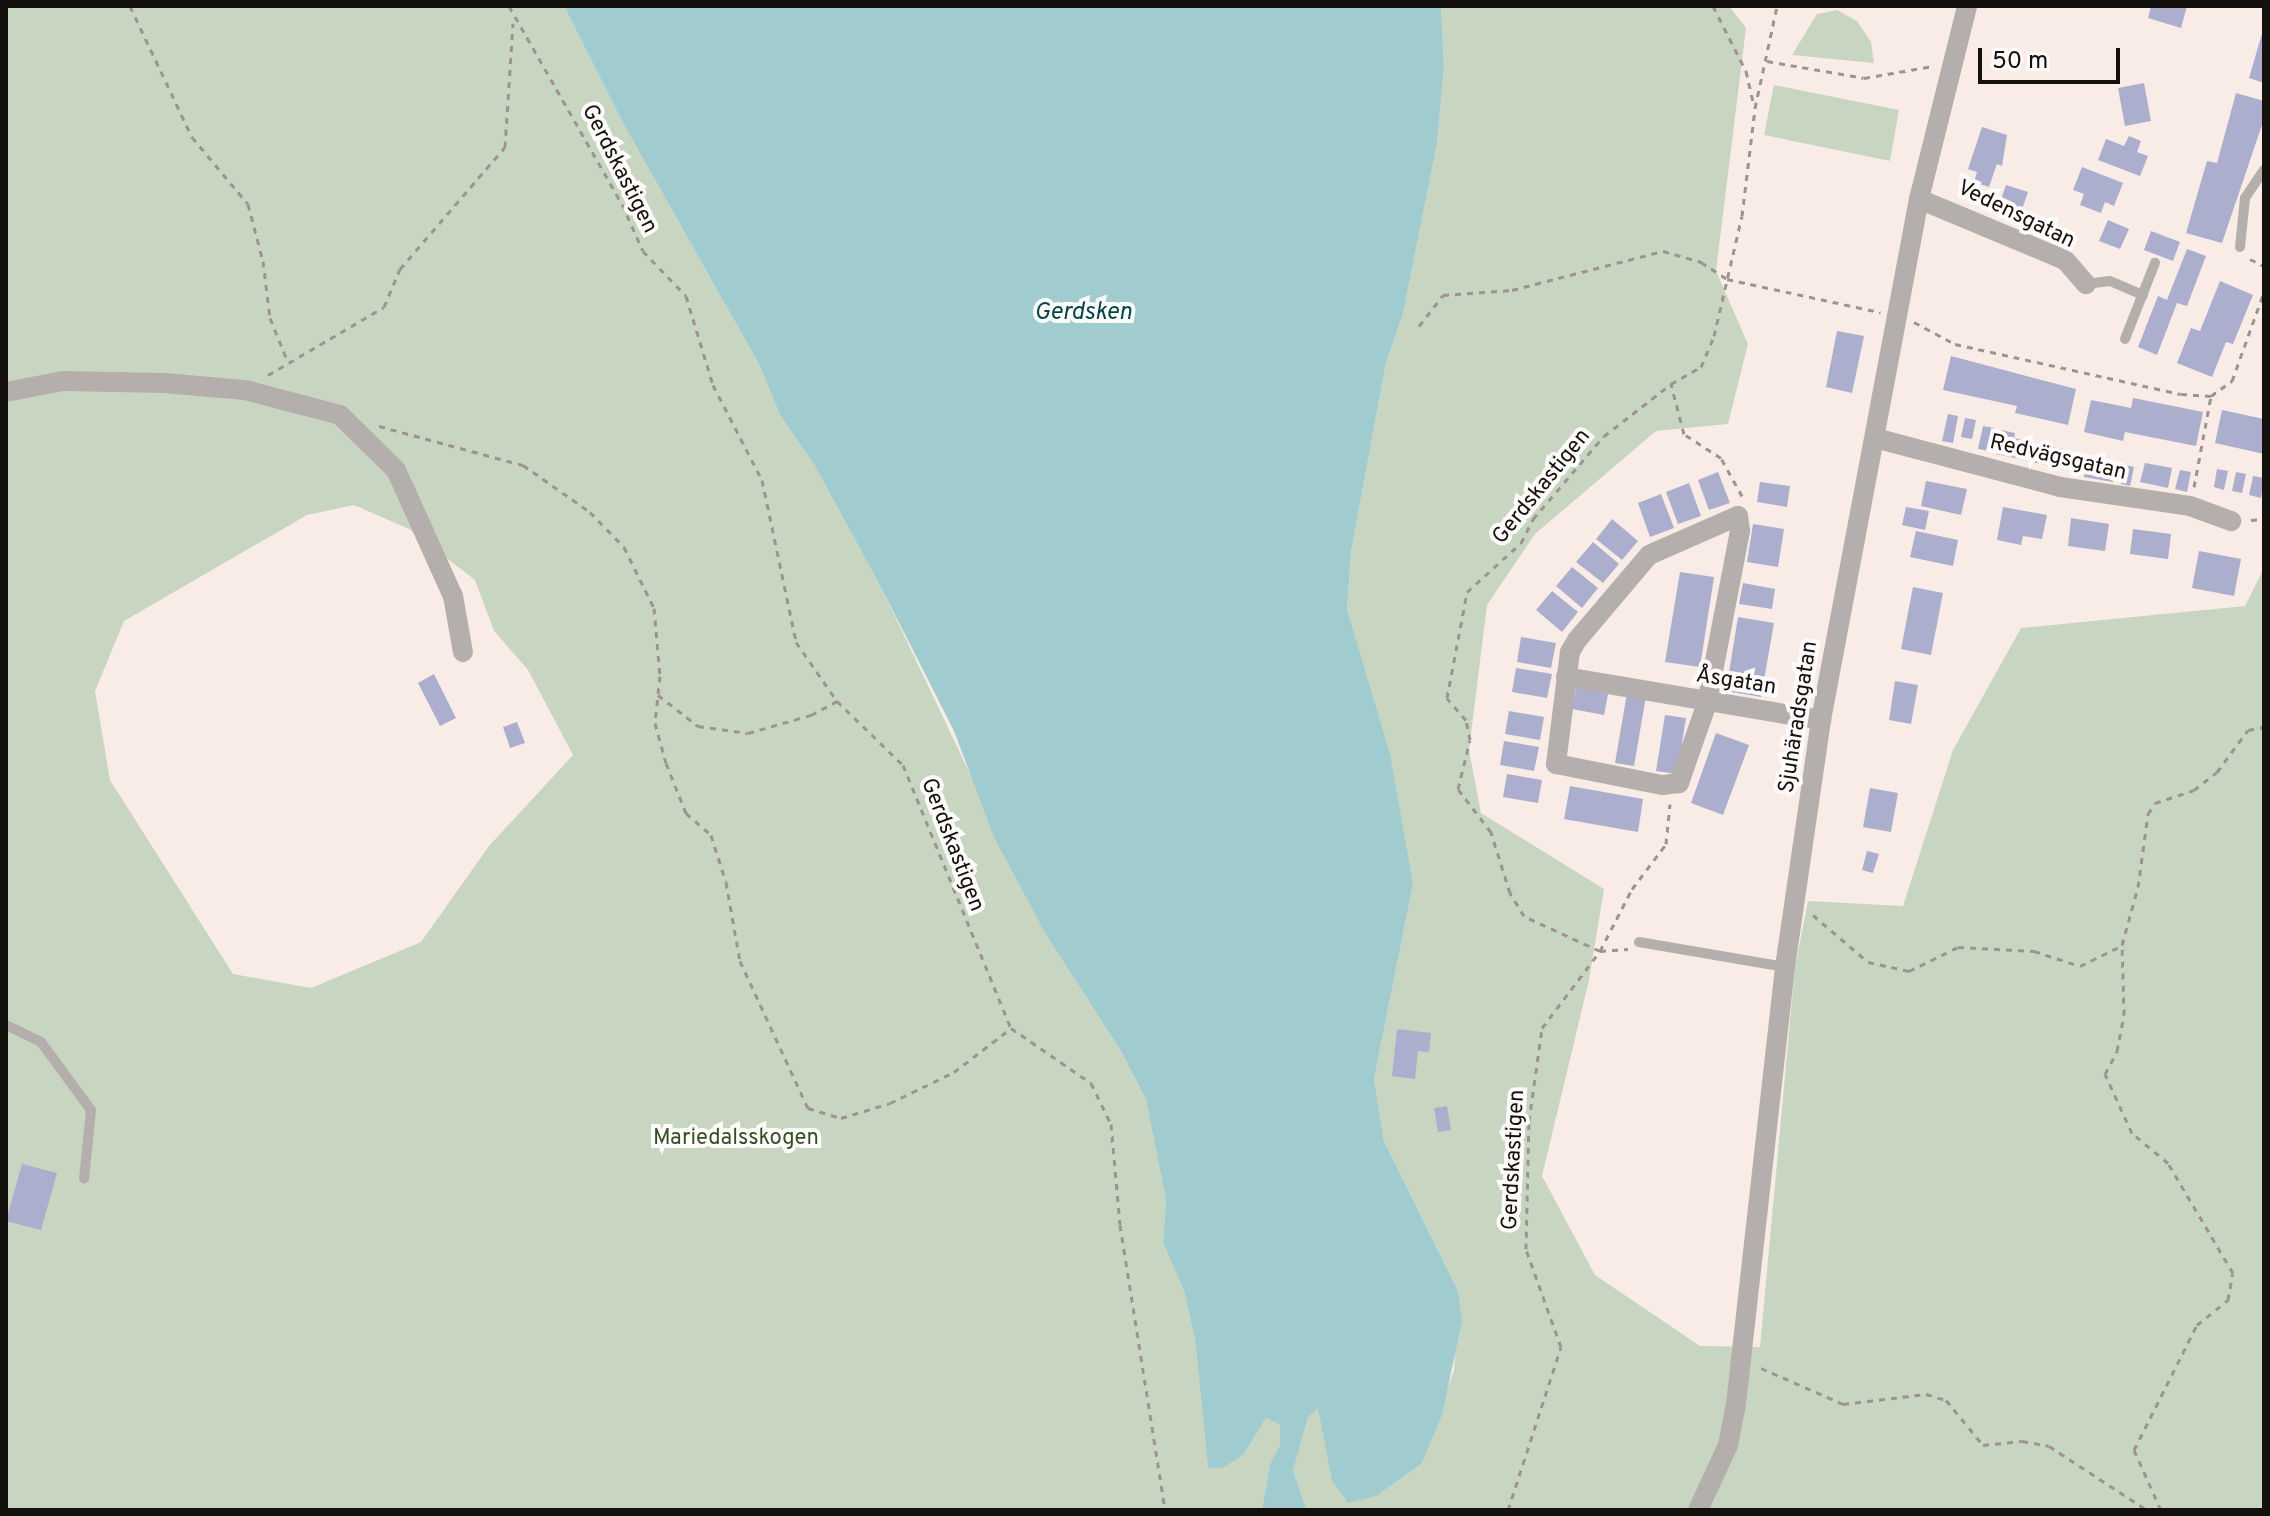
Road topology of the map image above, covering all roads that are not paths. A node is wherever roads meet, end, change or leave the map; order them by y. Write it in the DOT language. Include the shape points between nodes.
graph roads {
  1 [pos="1967,6"];
  2 [pos="2264,170"];
  3 [pos="1919,199"];
  4 [pos="2240,247"];
  5 [pos="2155,263"];
  6 [pos="2086,284"];
  7 [pos="2143,295"];
  8 [pos="2125,339"];
  9 [pos="6,392"];
  10 [pos="1875,438"];
  11 [pos="2231,521"];
  12 [pos="463,652"];
  13 [pos="1566,677"];
  14 [pos="1707,703"];
  15 [pos="1821,720"];
  16 [pos="1639,942"];
  17 [pos="1785,967"];
  18 [pos="6,1025"];
  19 [pos="84,1179"];
  20 [pos="1698,1510"];
  1 -- 3 [label="street, Sjuhäradsgatan"];
  2 -- 4 [label="lane" via="2245,198"];
  3 -- 6 [label="street, Vedensgatan" via="2065,260"];
  3 -- 10 [label="street, Sjuhäradsgatan"];
  5 -- 7 [label="lane"];
  6 -- 7 [label="lane" via="2110,281"];
  7 -- 8 [label="lane"];
  9 -- 12 [label="street" via="63,381 245,390 340,415 396,470 453,596"];
  10 -- 11 [label="street, Redvägsgatan" via="2060,487 2190,506"];
  10 -- 15 [label="street, Sjuhäradsgatan"];
  13 -- 14 [label="street, Åsgatan"];
  13 -- 14 [label="street" via="1556,764 1672,787 1679,783"];
  13 -- 14 [label="street" via="1577,640 1649,555 1738,516 1740,531"];
  14 -- 15 [label="street, Åsgatan"];
  15 -- 17 [label="street, Sjuhäradsgatan"];
  16 -- 17 [label="lane"];
  17 -- 20 [label="street, Sjuhäradsgatan" via="1741,1367 1728,1445"];
  18 -- 19 [label="lane" via="41,1042 91,1110"];
}
